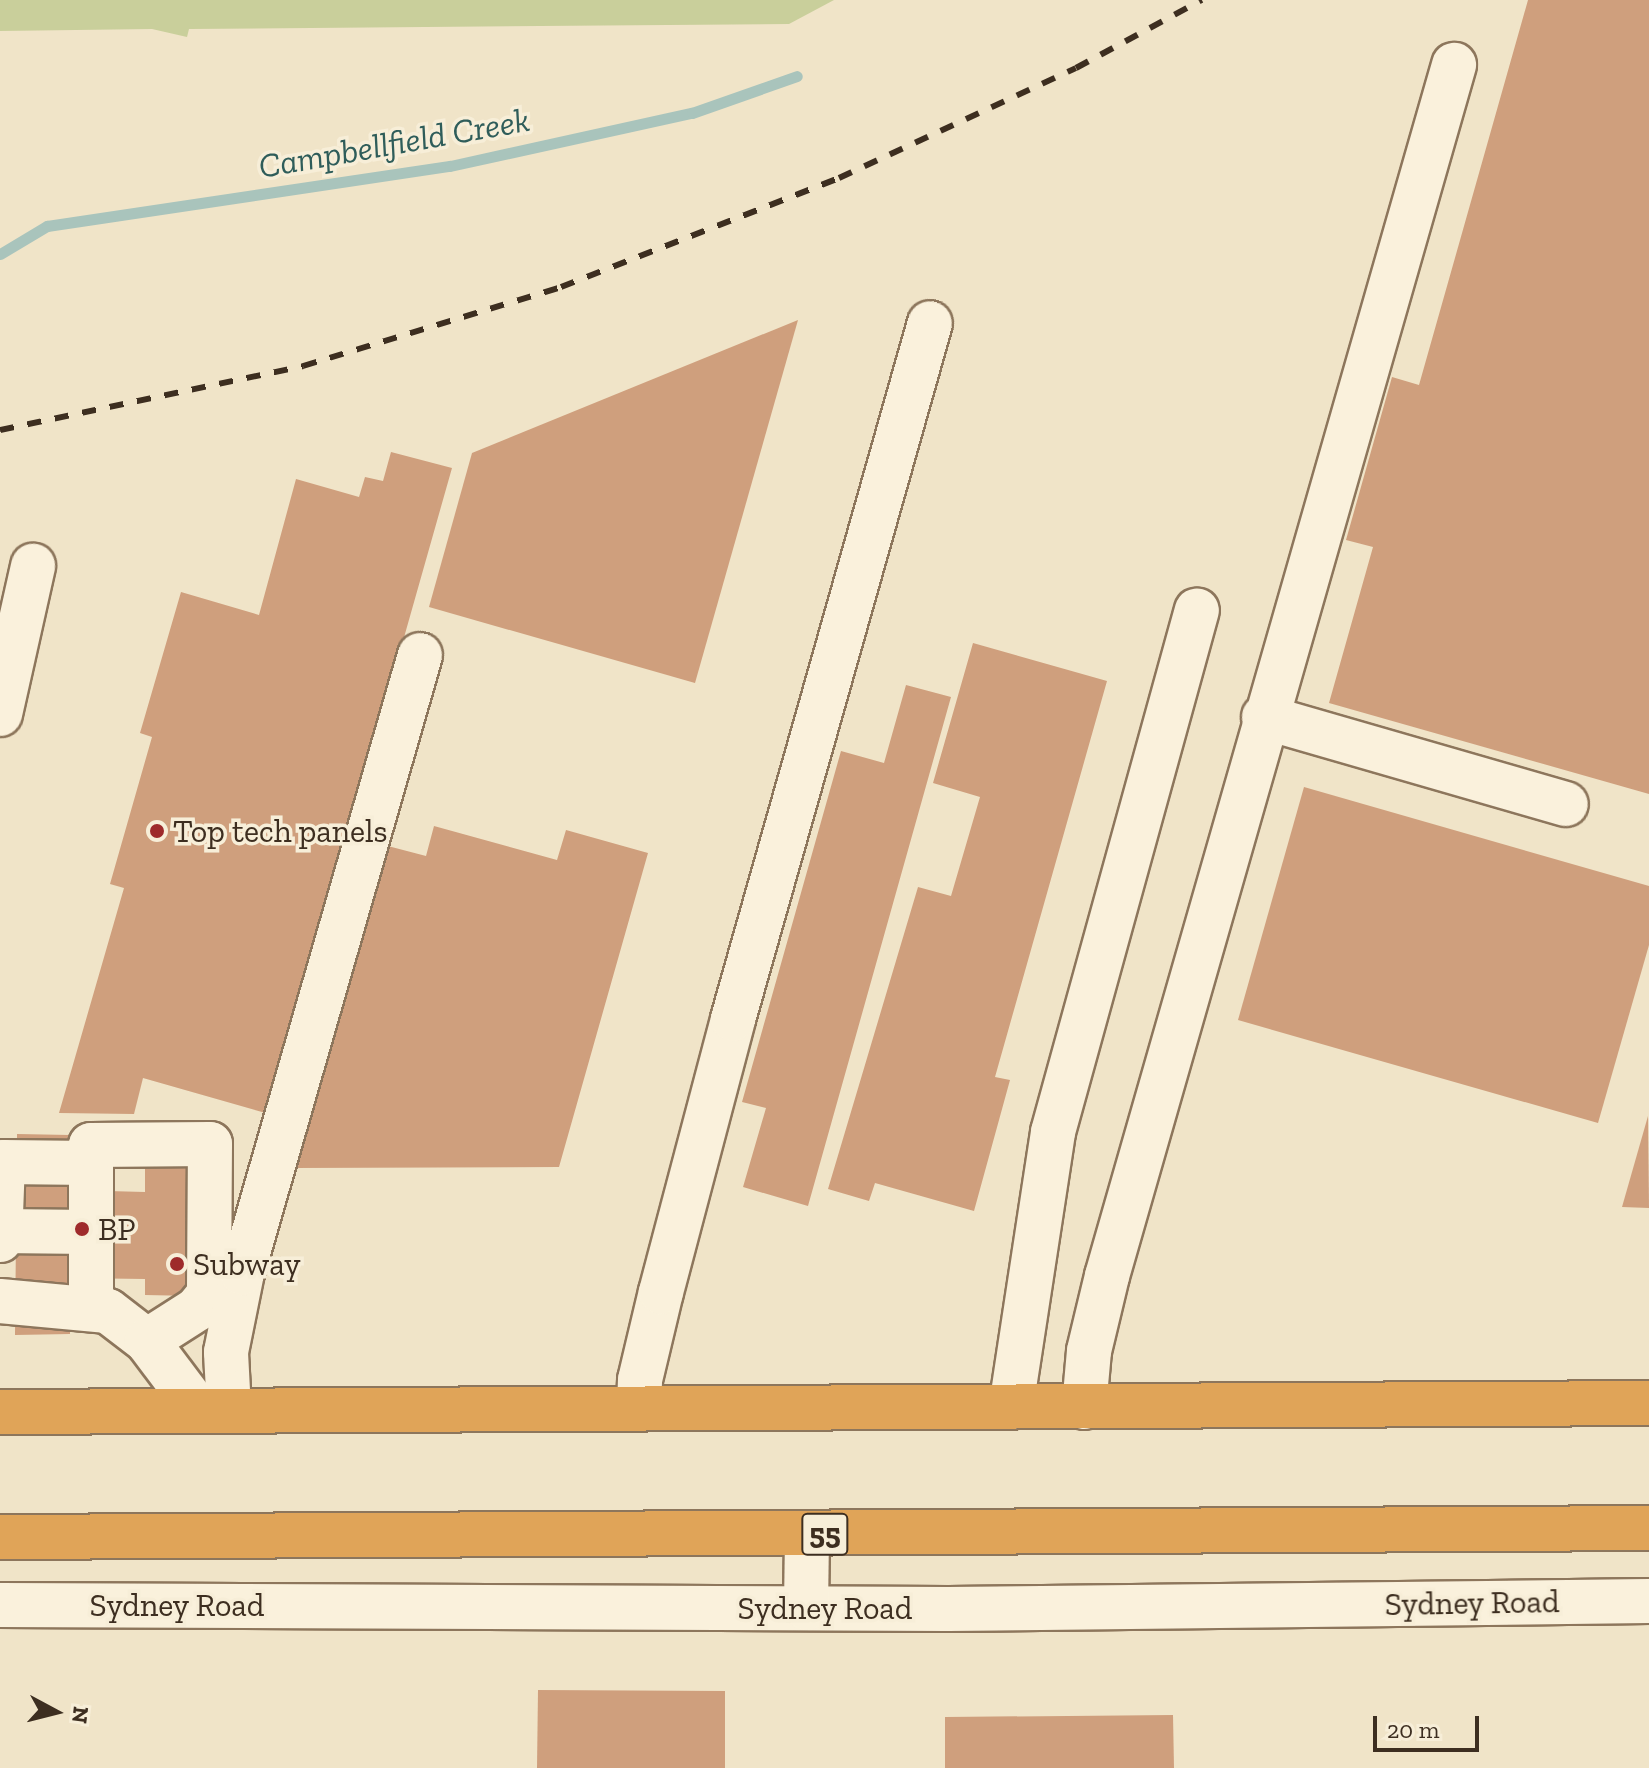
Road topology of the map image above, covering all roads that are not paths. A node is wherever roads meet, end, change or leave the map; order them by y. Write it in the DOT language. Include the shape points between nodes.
graph roads {
  1 [pos="1454,65"];
  2 [pos="930,323"];
  3 [pos="33,566"];
  4 [pos="1197,610"];
  5 [pos="420,655"];
  6 [pos="0,714"];
  7 [pos="1264,717"];
  8 [pos="1566,804"];
  9 [pos="91,1163"];
  10 [pos="0,1231"];
  11 [pos="91,1232"];
  12 [pos="0,1240"];
  13 [pos="0,1301"];
  14 [pos="91,1306"];
  15 [pos="147,1341"];
  16 [pos="1649,1403"];
  17 [pos="1011,1407"];
  18 [pos="1084,1407"];
  19 [pos="639,1408"];
  20 [pos="214,1410"];
  21 [pos="0,1412"];
  22 [pos="1649,1528"];
  23 [pos="807,1534"];
  24 [pos="0,1537"];
  25 [pos="1649,1601"];
  26 [pos="0,1605"];
  27 [pos="806,1608"];
  1 -- 7 [label="street"];
  2 -- 19 [label="street" via="733,1019 661,1292 640,1380"];
  3 -- 6 [label="street"];
  4 -- 17 [label="street" via="1053,1132"];
  5 -- 20 [label="street" via="239,1283"];
  7 -- 8 [label="street"];
  7 -- 18 [label="street" via="1107,1276 1089,1351"];
  9 -- 10 [label="street" via="3,1162"];
  9 -- 11 [label="street"];
  9 -- 15 [label="street" via="91,1145 210,1144 209,1294 197,1309"];
  10 -- 11 [label="street"];
  10 -- 12 [label="street"];
  11 -- 14 [label="street"];
  13 -- 14 [label="street"];
  14 -- 15 [label="street" via="108,1311"];
  15 -- 20 [label="street"];
  16 -- 18 [label="highway"];
  17 -- 18 [label="highway"];
  17 -- 19 [label="highway"];
  19 -- 20 [label="highway"];
  20 -- 21 [label="highway"];
  22 -- 23 [label="highway, 55"];
  23 -- 24 [label="highway, 55"];
  23 -- 27 [label="street"];
  25 -- 27 [label="street, Sydney Road"];
  26 -- 27 [label="street, Sydney Road"];
}
